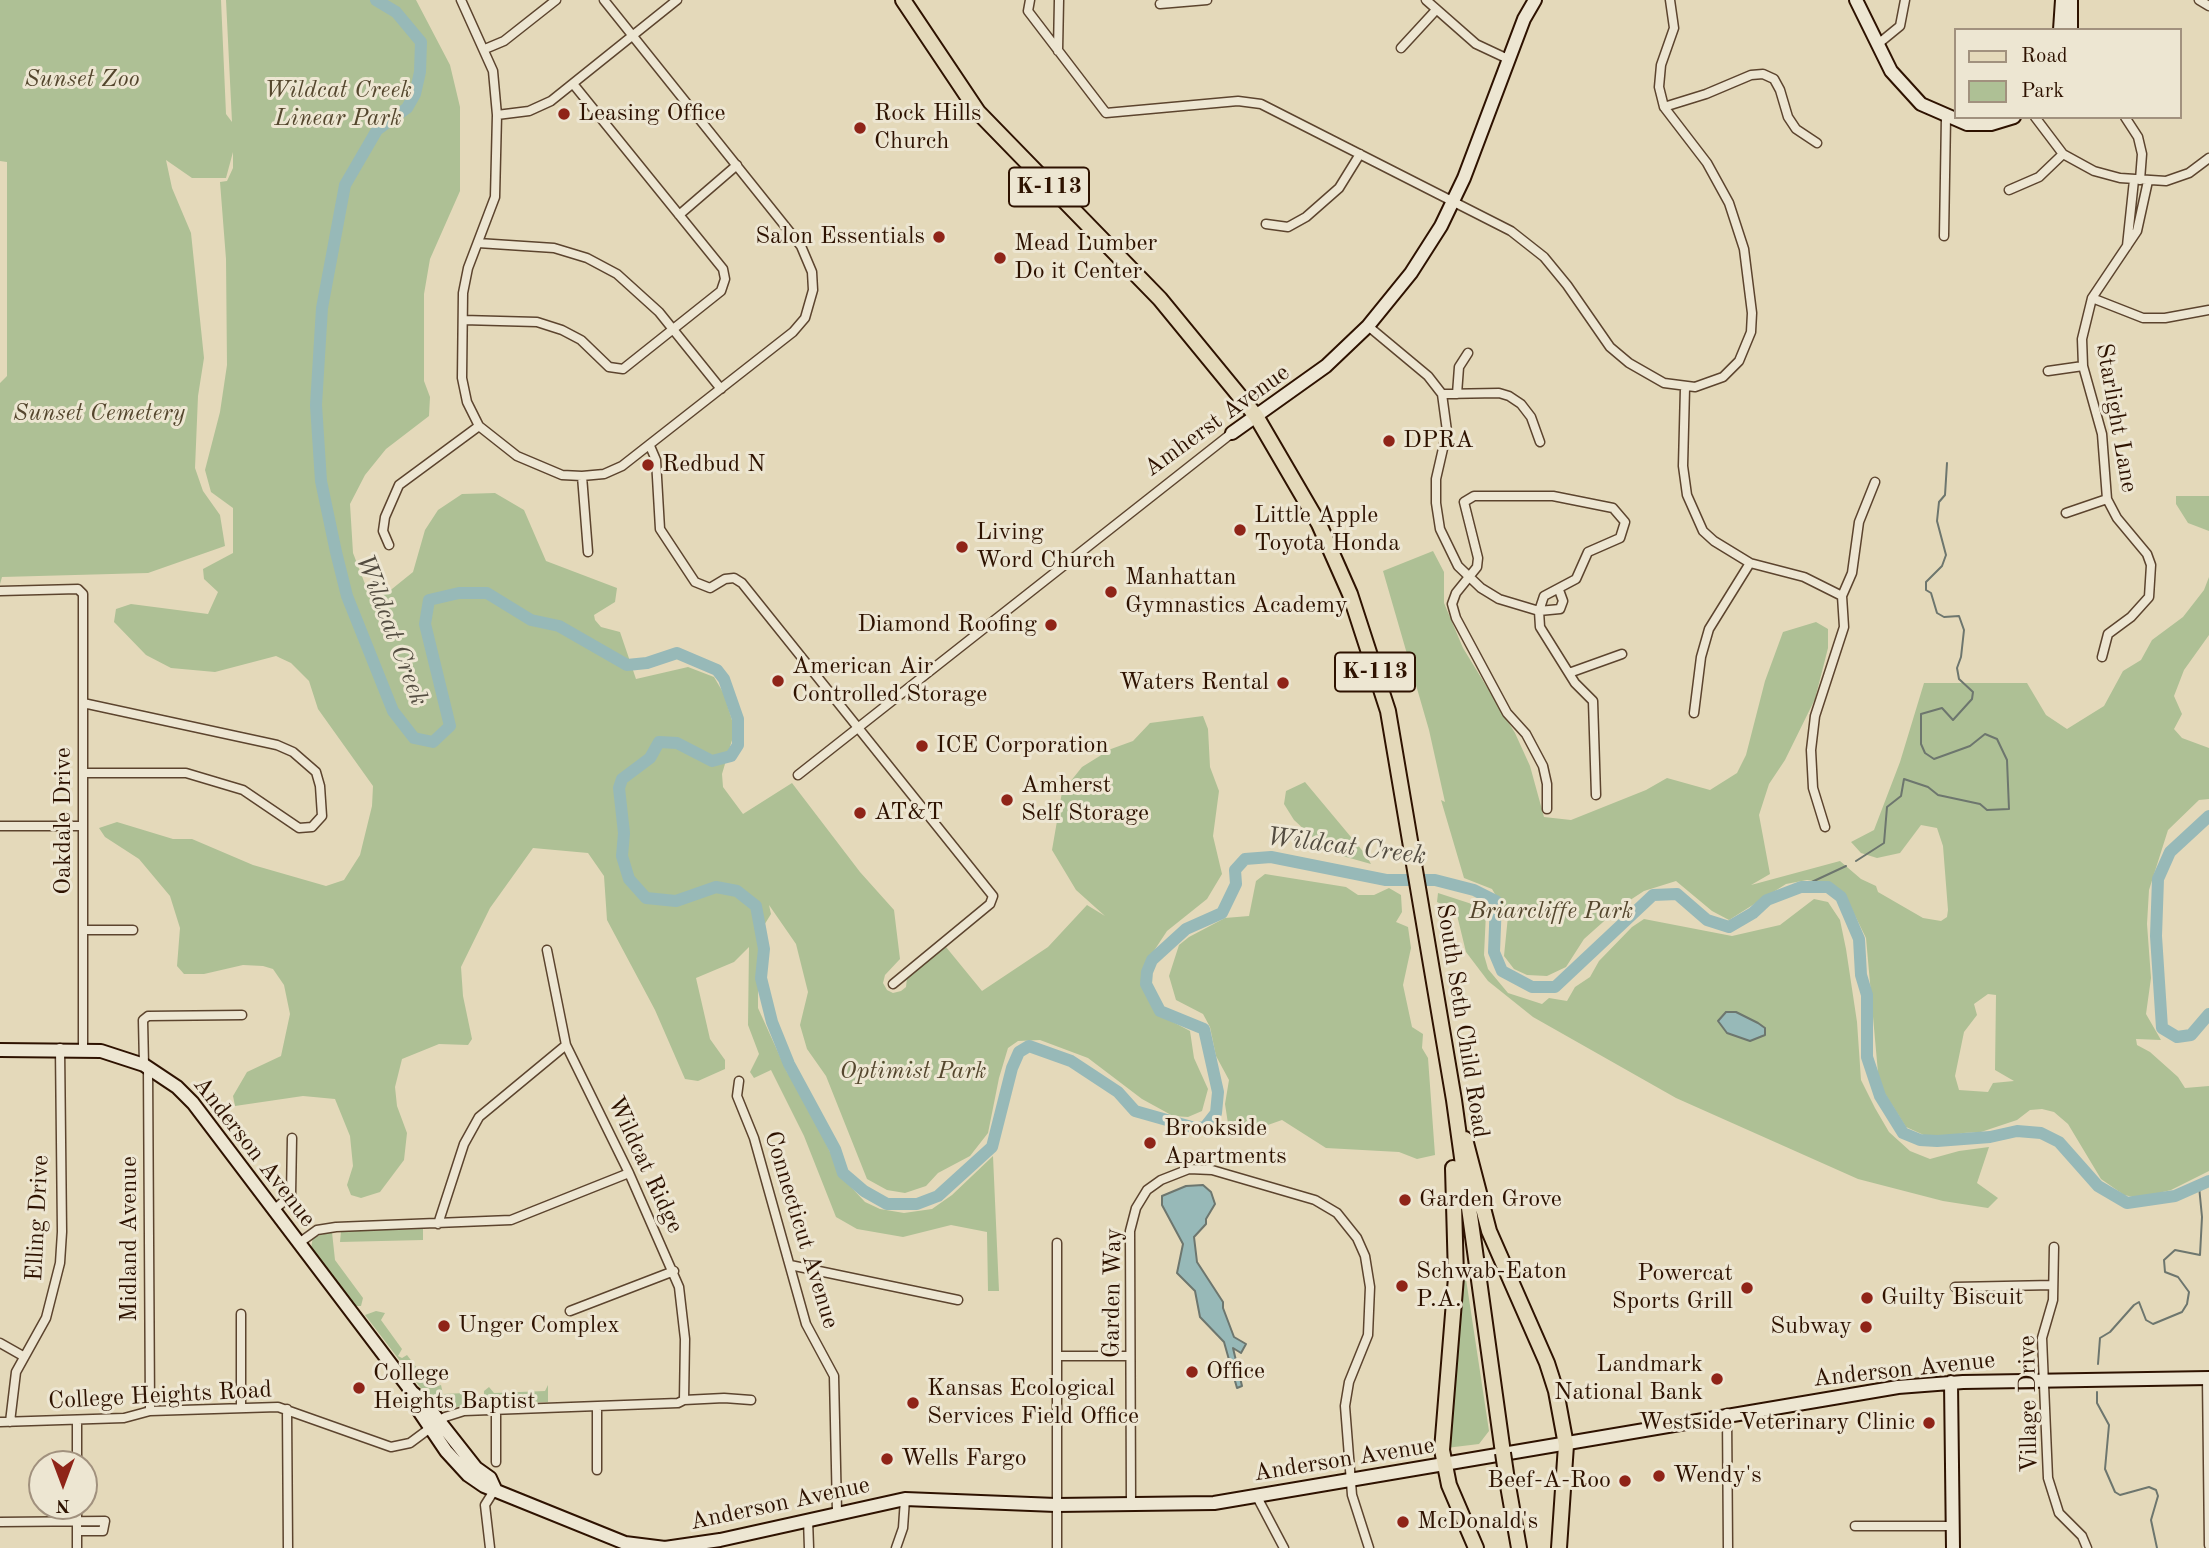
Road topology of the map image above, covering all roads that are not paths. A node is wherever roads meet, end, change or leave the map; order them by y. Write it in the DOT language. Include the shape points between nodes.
graph roads {
  1 [pos="461,0"];
  2 [pos="556,0"];
  3 [pos="604,0"];
  4 [pos="677,0"];
  5 [pos="903,0"];
  6 [pos="1030,0"];
  7 [pos="1059,0"];
  8 [pos="1207,0"];
  9 [pos="1426,0"];
  10 [pos="1535,0"];
  11 [pos="1670,0"];
  12 [pos="1856,0"];
  13 [pos="1905,0"];
  14 [pos="2062,0"];
  15 [pos="2071,0"];
  16 [pos="2199,0"];
  17 [pos="1160,4"];
  18 [pos="2209,6"];
  19 [pos="1436,10"];
  20 [pos="2060,28"];
  21 [pos="2071,28"];
  22 [pos="634,35"];
  23 [pos="1878,44"];
  24 [pos="1401,48"];
  25 [pos="485,49"];
  26 [pos="1058,51"];
  27 [pos="1508,59"];
  28 [pos="574,85"];
  29 [pos="1664,107"];
  30 [pos="497,115"];
  31 [pos="1949,118"];
  32 [pos="1954,118"];
  33 [pos="2007,119"];
  34 [pos="2037,119"];
  35 [pos="2126,119"];
  36 [pos="1816,143"];
  37 [pos="1360,154"];
  38 [pos="2063,154"];
  39 [pos="2209,158"];
  40 [pos="737,165"];
  41 [pos="2141,180"];
  42 [pos="2009,190"];
  43 [pos="1453,201"];
  44 [pos="679,215"];
  45 [pos="1266,224"];
  46 [pos="1944,236"];
  47 [pos="478,243"];
  48 [pos="2127,246"];
  49 [pos="2092,298"];
  50 [pos="2209,310"];
  51 [pos="463,320"];
  52 [pos="1368,326"];
  53 [pos="675,330"];
  54 [pos="1468,353"];
  55 [pos="2083,366"];
  56 [pos="2048,371"];
  57 [pos="1685,388"];
  58 [pos="721,389"];
  59 [pos="1442,394"];
  60 [pos="1457,394"];
  61 [pos="1256,416"];
  62 [pos="479,426"];
  63 [pos="1232,433"];
  64 [pos="1540,442"];
  65 [pos="650,446"];
  66 [pos="582,476"];
  67 [pos="1875,482"];
  68 [pos="2107,499"];
  69 [pos="2066,513"];
  70 [pos="389,545"];
  71 [pos="588,552"];
  72 [pos="1750,563"];
  73 [pos="1468,577"];
  74 [pos="1559,590"];
  75 [pos="0,591"];
  76 [pos="1842,596"];
  77 [pos="1539,611"];
  78 [pos="1622,654"];
  79 [pos="2102,657"];
  80 [pos="1569,673"];
  81 [pos="83,704"];
  82 [pos="1693,713"];
  83 [pos="860,728"];
  84 [pos="83,773"];
  85 [pos="798,775"];
  86 [pos="1596,794"];
  87 [pos="1547,809"];
  88 [pos="0,826"];
  89 [pos="83,826"];
  90 [pos="1825,827"];
  91 [pos="84,930"];
  92 [pos="133,930"];
  93 [pos="547,950"];
  94 [pos="893,984"];
  95 [pos="242,1015"];
  96 [pos="566,1045"];
  97 [pos="60,1048"];
  98 [pos="83,1049"];
  99 [pos="0,1050"];
  100 [pos="146,1066"];
  101 [pos="739,1081"];
  102 [pos="1454,1100"];
  103 [pos="292,1138"];
  104 [pos="629,1174"];
  105 [pos="275,1209"];
  106 [pos="438,1224"];
  107 [pos="299,1243"];
  108 [pos="1057,1243"];
  109 [pos="2054,1247"];
  110 [pos="790,1265"];
  111 [pos="674,1270"];
  112 [pos="2053,1285"];
  113 [pos="1955,1287"];
  114 [pos="958,1300"];
  115 [pos="570,1311"];
  116 [pos="241,1314"];
  117 [pos="0,1343"];
  118 [pos="23,1356"];
  119 [pos="1059,1356"];
  120 [pos="1130,1356"];
  121 [pos="2208,1378"];
  122 [pos="2044,1380"];
  123 [pos="1951,1382"];
  124 [pos="684,1400"];
  125 [pos="751,1400"];
  126 [pos="241,1407"];
  127 [pos="597,1407"];
  128 [pos="287,1409"];
  129 [pos="496,1410"];
  130 [pos="150,1411"];
  131 [pos="1727,1413"];
  132 [pos="77,1420"];
  133 [pos="0,1422"];
  134 [pos="10,1422"];
  135 [pos="434,1425"];
  136 [pos="1566,1445"];
  137 [pos="77,1450"];
  138 [pos="496,1462"];
  139 [pos="1444,1465"];
  140 [pos="597,1470"];
  141 [pos="1352,1479"];
  142 [pos="495,1489"];
  143 [pos="1255,1495"];
  144 [pos="905,1499"];
  145 [pos="1056,1505"];
  146 [pos="1131,1505"];
  147 [pos="837,1513"];
  148 [pos="808,1519"];
  149 [pos="76,1520"];
  150 [pos="98,1520"];
  151 [pos="0,1521"];
  152 [pos="1855,1526"];
  153 [pos="1952,1526"];
  154 [pos="77,1531"];
  155 [pos="2209,1545"];
  156 [pos="641,1547"];
  157 [pos="77,1548"];
  158 [pos="288,1548"];
  159 [pos="490,1548"];
  160 [pos="809,1548"];
  161 [pos="896,1548"];
  162 [pos="1057,1548"];
  163 [pos="1284,1548"];
  164 [pos="1369,1548"];
  165 [pos="1476,1548"];
  166 [pos="1519,1548"];
  167 [pos="1559,1548"];
  168 [pos="1728,1548"];
  169 [pos="1952,1548"];
  170 [pos="2087,1548"];
  1 -- 25 [label="street"];
  2 -- 25 [label="street" via="504,41"];
  3 -- 22 [label="street"];
  4 -- 22 [label="street"];
  5 -- 61 [label="main road, South Seth Child Road / K-113" via="978,113 1179,319"];
  6 -- 26 [label="street" via="1028,11"];
  7 -- 26 [label="street"];
  8 -- 17 [label="street"];
  9 -- 19 [label="street"];
  10 -- 27 [label="main road, Amherst Avenue"];
  11 -- 29 [label="street" via="1674,27 1659,87"];
  12 -- 23 [label="main road"];
  13 -- 23 [label="street" via="1900,26"];
  14 -- 20 [label="main road"];
  15 -- 21 [label="main road"];
  16 -- 18 [label="street"];
  19 -- 24 [label="street"];
  19 -- 27 [label="street" via="1476,44"];
  22 -- 28 [label="street"];
  22 -- 40 [label="street"];
  23 -- 31 [label="main road" via="1901,86 1921,104"];
  25 -- 30 [label="street" via="496,86"];
  26 -- 37 [label="street" via="1106,113 1250,101"];
  27 -- 43 [label="main road, Amherst Avenue"];
  28 -- 30 [label="street" via="529,111"];
  28 -- 44 [label="street"];
  29 -- 36 [label="street" via="1763,74 1774,79 1796,129"];
  29 -- 57 [label="street" via="1700,152 1729,203 1749,274 1752,313 1746,351 1723,377"];
  30 -- 47 [label="street" via="495,197"];
  31 -- 32 [label="main road"];
  31 -- 33 [label="main road" via="1967,124"];
  31 -- 46 [label="street"];
  34 -- 38 [label="street"];
  35 -- 41 [label="street" via="2142,154"];
  37 -- 43 [label="street"];
  37 -- 45 [label="street" via="1339,188 1313,212 1288,227"];
  38 -- 41 [label="street" via="2094,171"];
  38 -- 42 [label="street" via="2039,177"];
  39 -- 41 [label="street" via="2189,173 2166,181"];
  40 -- 44 [label="street"];
  40 -- 58 [label="street" via="801,246 812,272 813,290 804,318 793,332"];
  41 -- 48 [label="street, Starlight Lane"];
  41 -- 48 [label="street, Starlight Lane" via="2141,220"];
  43 -- 52 [label="main road, Amherst Avenue" via="1411,273"];
  43 -- 57 [label="street" via="1511,231 1544,257 1611,347 1629,363 1664,383"];
  44 -- 53 [label="street" via="723,269 724,279 721,291"];
  47 -- 51 [label="street" via="463,293"];
  47 -- 53 [label="street" via="539,246 586,258 643,294"];
  48 -- 49 [label="street, Starlight Lane"];
  49 -- 50 [label="street" via="2143,318"];
  49 -- 55 [label="street, Starlight Lane" via="2082,339"];
  51 -- 53 [label="street" via="537,322 562,330 615,369 628,366"];
  51 -- 62 [label="street" via="462,378"];
  52 -- 59 [label="street" via="1428,376"];
  52 -- 61 [label="main road, Amherst Avenue" via="1319,371"];
  53 -- 58 [label="street"];
  54 -- 60 [label="street" via="1460,367"];
  55 -- 56 [label="street"];
  55 -- 68 [label="street, Starlight Lane" via="2102,434"];
  57 -- 72 [label="street" via="1683,466 1691,507 1703,531"];
  58 -- 65 [label="street"];
  59 -- 60 [label="street"];
  59 -- 73 [label="street" via="1447,431 1436,503 1440,529"];
  60 -- 64 [label="street" via="1508,396 1531,416"];
  61 -- 63 [label="main road, Amherst Avenue"];
  61 -- 102 [label="main road, South Seth Child Road / K-113" via="1319,524 1350,594 1388,711"];
  62 -- 66 [label="street" via="517,456 562,475"];
  62 -- 70 [label="street" via="399,485 385,517 383,531"];
  63 -- 83 [label="street, Amherst Avenue"];
  65 -- 66 [label="street" via="614,470"];
  65 -- 83 [label="street" via="656,460 660,529 695,582 710,588 725,579 742,583"];
  66 -- 71 [label="street"];
  67 -- 76 [label="street" via="1859,522 1852,573"];
  68 -- 69 [label="street"];
  68 -- 79 [label="street, Starlight Lane" via="2147,554 2152,583 2140,609 2108,634"];
  72 -- 76 [label="street" via="1804,577"];
  72 -- 82 [label="street" via="1709,629"];
  73 -- 74 [label="street" via="1478,558 1464,502 1474,496 1553,496 1613,508 1625,522 1620,538 1588,552 1576,579"];
  73 -- 77 [label="street" via="1499,599"];
  73 -- 87 [label="street" via="1452,604 1456,618 1507,713 1526,734 1543,766"];
  74 -- 77 [label="street" via="1542,598"];
  74 -- 77 [label="street" via="1560,609"];
  75 -- 81 [label="street, Oakdale Drive" via="78,589 83,594"];
  76 -- 90 [label="street" via="1844,626 1815,716 1811,750 1813,788"];
  77 -- 80 [label="street" via="1540,627"];
  78 -- 80 [label="street"];
  80 -- 86 [label="street" via="1587,692 1596,714"];
  81 -- 84 [label="street, Oakdale Drive"];
  81 -- 84 [label="street" via="292,751 316,772 322,816 312,827 299,828 243,790 186,773"];
  83 -- 85 [label="street, Amherst Avenue"];
  83 -- 94 [label="street" via="993,895 990,904"];
  84 -- 89 [label="street, Oakdale Drive"];
  88 -- 89 [label="street"];
  89 -- 91 [label="street, Oakdale Drive"];
  91 -- 92 [label="street"];
  91 -- 98 [label="street, Oakdale Drive"];
  93 -- 96 [label="street, Wildcat Ridge"];
  95 -- 100 [label="street, Midland Avenue" via="148,1016 143,1020"];
  96 -- 104 [label="street, Wildcat Ridge"];
  96 -- 106 [label="street" via="479,1117 464,1144"];
  97 -- 98 [label="main road, Anderson Avenue"];
  97 -- 99 [label="main road, Anderson Avenue"];
  97 -- 118 [label="street, Elling Drive" via="60,1262 46,1318"];
  98 -- 100 [label="main road, Anderson Avenue" via="119,1055"];
  100 -- 105 [label="main road, Anderson Avenue" via="193,1103"];
  100 -- 130 [label="street, Midland Avenue"];
  101 -- 110 [label="street, Connecticut Avenue" via="737,1096 754,1138"];
  102 -- 136 [label="main road" via="1489,1231 1547,1363"];
  102 -- 139 [label="main road" via="1456,1277 1441,1450"];
  102 -- 166 [label="main road, South Seth Child Road / K-113, bridge"];
  103 -- 105 [label="street" via="291,1195"];
  104 -- 106 [label="street" via="511,1220"];
  104 -- 111 [label="street, Wildcat Ridge"];
  105 -- 107 [label="main road, Anderson Avenue"];
  106 -- 107 [label="street" via="336,1227 317,1230"];
  107 -- 135 [label="main road, Anderson Avenue" via="424,1402"];
  108 -- 119 [label="street"];
  109 -- 112 [label="street, Village Drive"];
  110 -- 114 [label="street"];
  110 -- 147 [label="street, Connecticut Avenue" via="813,1342 834,1376"];
  111 -- 115 [label="street"];
  111 -- 124 [label="street, Wildcat Ridge" via="682,1303"];
  112 -- 113 [label="street"];
  112 -- 122 [label="street, Village Drive" via="2042,1338"];
  116 -- 126 [label="street"];
  117 -- 118 [label="street"];
  118 -- 134 [label="street, Elling Drive" via="12,1386"];
  119 -- 120 [label="street"];
  119 -- 145 [label="street"];
  120 -- 141 [label="street, Garden Way" via="1130,1231 1147,1190 1165,1177 1189,1169 1212,1170 1315,1200 1337,1213 1351,1229 1368,1266 1368,1335 1349,1382 1345,1406"];
  120 -- 146 [label="street, Garden Way"];
  121 -- 122 [label="main road, Anderson Avenue"];
  121 -- 155 [label="street"];
  122 -- 123 [label="main road, Anderson Avenue"];
  122 -- 170 [label="street, Village Drive" via="2052,1496 2059,1513 2082,1536"];
  123 -- 131 [label="main road, Anderson Avenue" via="1867,1390"];
  123 -- 153 [label="main road"];
  124 -- 125 [label="street, College Heights Road"];
  124 -- 127 [label="street, College Heights Road"];
  126 -- 128 [label="street, College Heights Road"];
  126 -- 130 [label="street, College Heights Road"];
  127 -- 129 [label="street, College Heights Road"];
  127 -- 140 [label="street"];
  128 -- 135 [label="street, College Heights Road" via="391,1447 410,1443"];
  128 -- 158 [label="street"];
  129 -- 135 [label="street, College Heights Road" via="464,1411"];
  129 -- 138 [label="street"];
  130 -- 132 [label="street, College Heights Road" via="124,1418"];
  131 -- 136 [label="main road, Anderson Avenue"];
  131 -- 168 [label="street"];
  132 -- 134 [label="street, College Heights Road"];
  132 -- 137 [label="street"];
  133 -- 134 [label="street, College Heights Road"];
  135 -- 142 [label="main road, Anderson Avenue" via="490,1478"];
  136 -- 139 [label="main road, Anderson Avenue"];
  136 -- 167 [label="main road"];
  139 -- 141 [label="main road, Anderson Avenue"];
  139 -- 165 [label="main road"];
  141 -- 143 [label="main road, Anderson Avenue"];
  141 -- 164 [label="street, Garden Way" via="1356,1510"];
  142 -- 156 [label="main road, Anderson Avenue"];
  142 -- 159 [label="street" via="485,1505"];
  143 -- 146 [label="main road, Anderson Avenue" via="1194,1504"];
  143 -- 163 [label="street"];
  144 -- 145 [label="main road, Anderson Avenue"];
  144 -- 147 [label="main road, Anderson Avenue"];
  144 -- 161 [label="street"];
  145 -- 146 [label="main road, Anderson Avenue"];
  145 -- 162 [label="street"];
  147 -- 148 [label="main road, Anderson Avenue"];
  148 -- 156 [label="main road, Anderson Avenue" via="687,1546"];
  148 -- 160 [label="street"];
  149 -- 151 [label="street"];
  149 -- 154 [label="street"];
  150 -- 154 [label="street" via="106,1525 101,1531"];
  152 -- 153 [label="street"];
  153 -- 169 [label="main road"];
  154 -- 157 [label="street"];
}
